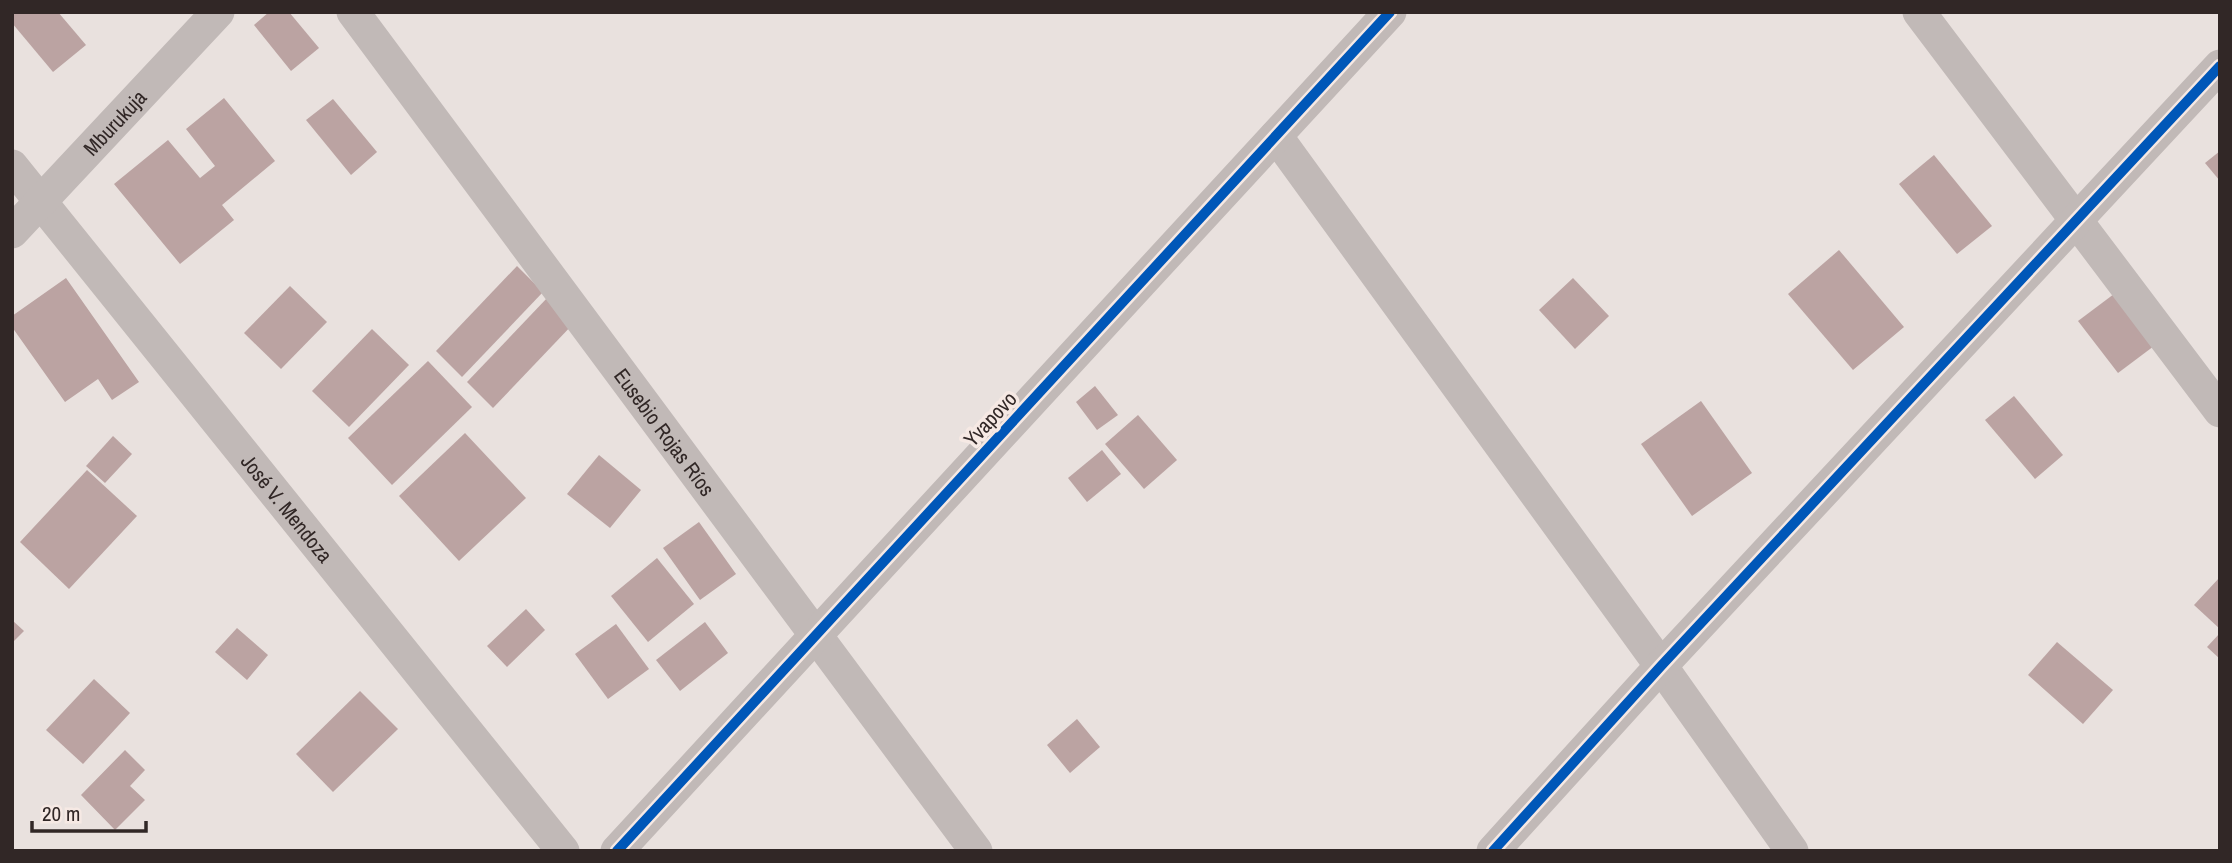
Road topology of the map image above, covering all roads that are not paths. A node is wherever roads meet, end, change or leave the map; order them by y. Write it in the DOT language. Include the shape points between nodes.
graph roads {
  1 [pos="218,12"];
  2 [pos="353,12"];
  3 [pos="1390,12"];
  4 [pos="1919,12"];
  5 [pos="2220,66"];
  6 [pos="1276,136"];
  7 [pos="12,166"];
  8 [pos="40,202"];
  9 [pos="2076,222"];
  10 [pos="12,232"];
  11 [pos="2220,411"];
  12 [pos="816,637"];
  13 [pos="1661,666"];
  14 [pos="563,851"];
  15 [pos="617,851"];
  16 [pos="976,851"];
  17 [pos="1493,851"];
  18 [pos="1792,851"];
  1 -- 8 [label="street, Mburukuja"];
  2 -- 12 [label="street, Eusebio Rojas Ríos"];
  3 -- 6 [label="street, Yvapovo"];
  4 -- 9 [label="street"];
  5 -- 9 [label="street"];
  6 -- 12 [label="street, Yvapovo"];
  6 -- 13 [label="street"];
  7 -- 8 [label="street, José V. Mendoza"];
  8 -- 10 [label="street, Mburukuja"];
  8 -- 14 [label="street, José V. Mendoza"];
  9 -- 11 [label="street"];
  9 -- 13 [label="street"];
  12 -- 15 [label="street, Yvapovo"];
  12 -- 16 [label="street, Eusebio Rojas Ríos"];
  13 -- 17 [label="street"];
  13 -- 18 [label="street"];
}
